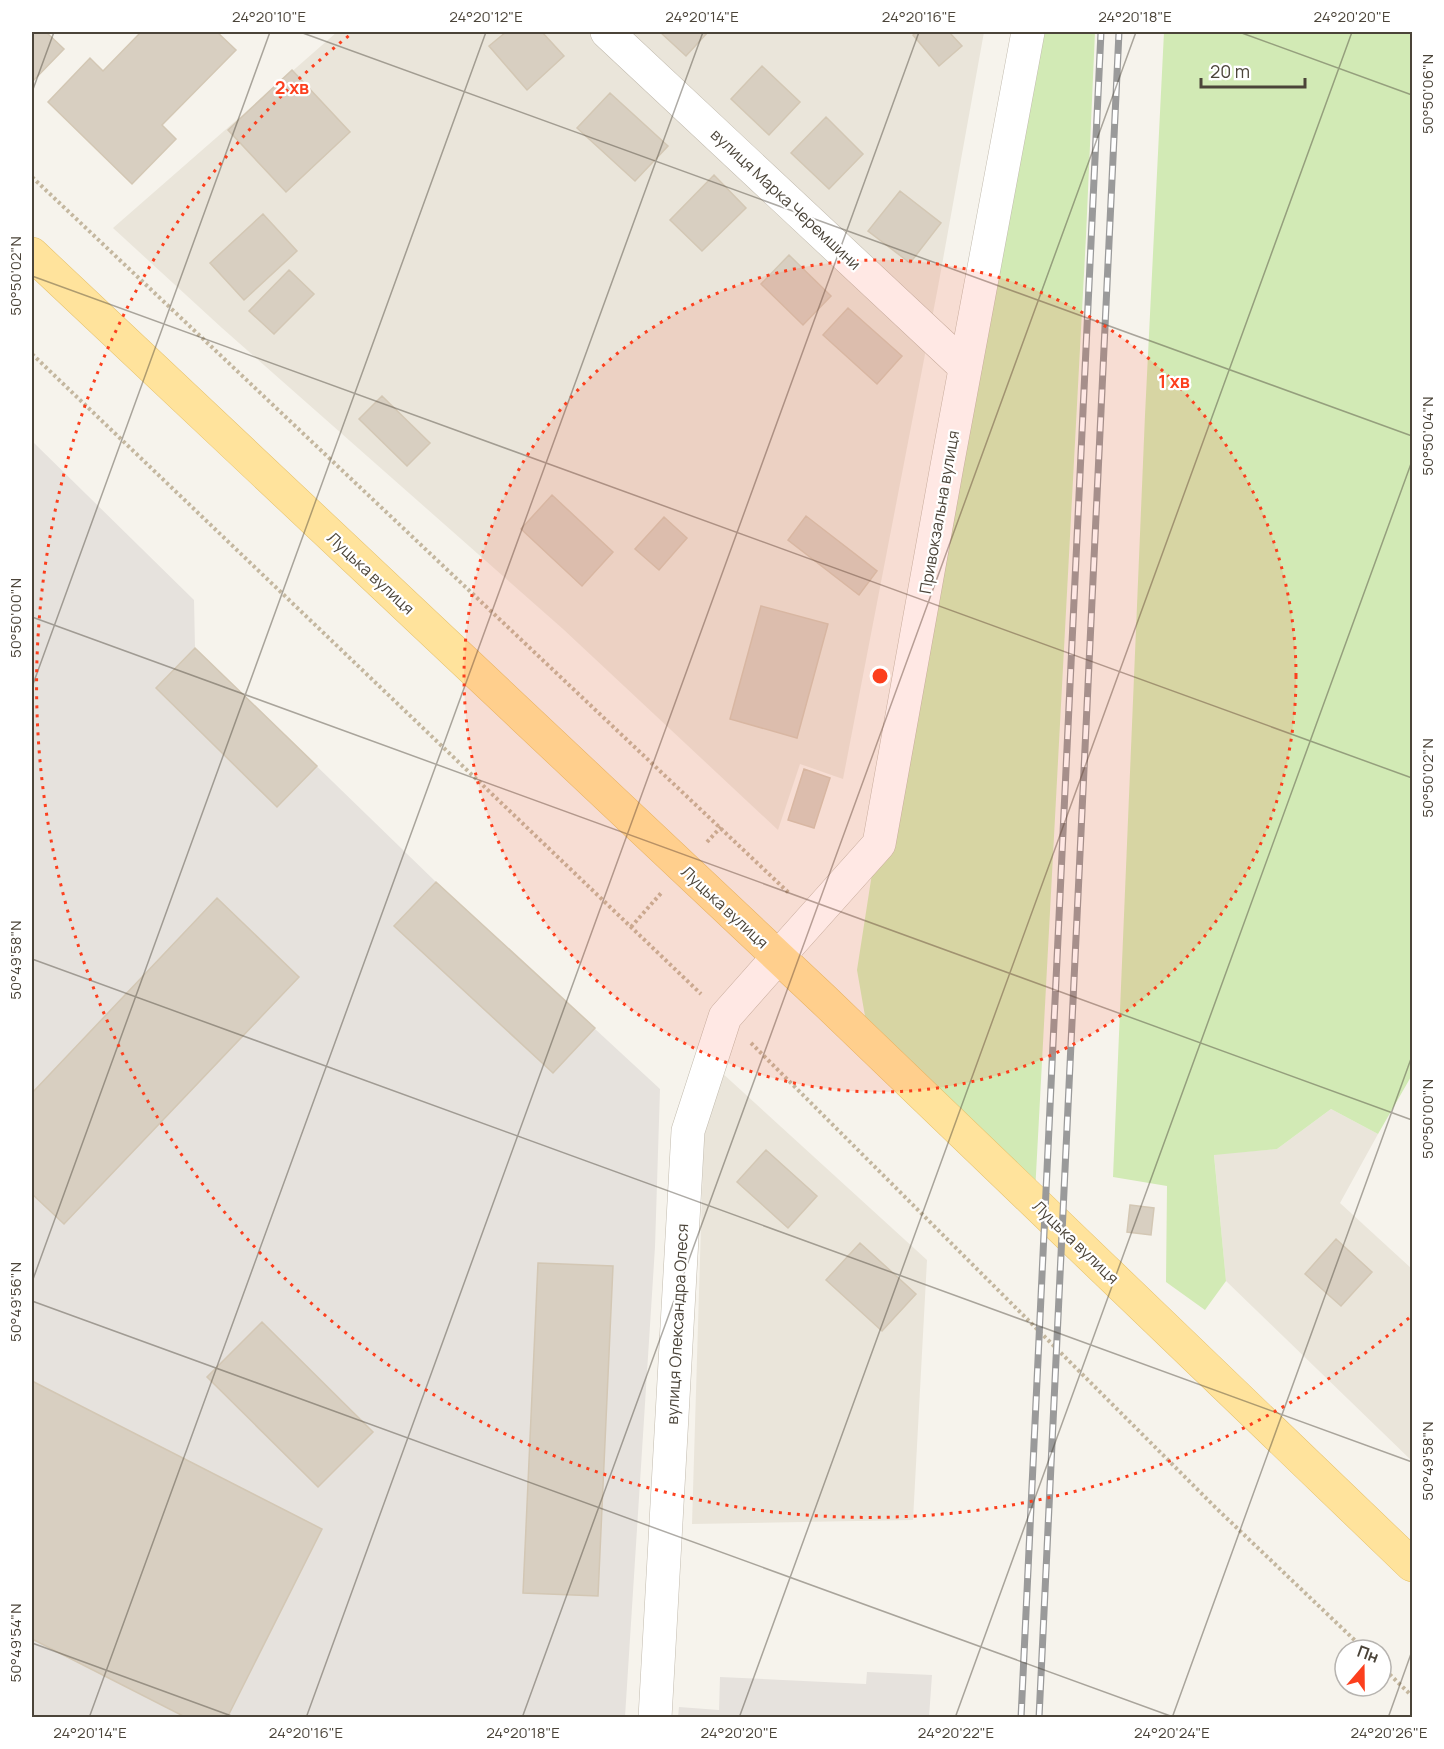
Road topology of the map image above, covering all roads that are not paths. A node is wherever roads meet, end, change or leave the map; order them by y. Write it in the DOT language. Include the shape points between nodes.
graph roads {
  1 [pos="608,32"];
  2 [pos="1028,32"];
  3 [pos="32,254"];
  4 [pos="965,367"];
  5 [pos="778,957"];
  6 [pos="1413,1565"];
  7 [pos="654,1718"];
  1 -- 4 [label="street, вулиця Марка Черемшини"];
  2 -- 4 [label="street, Привокзальна вулиця"];
  3 -- 5 [label="main road, Луцька вулиця"];
  4 -- 5 [label="street, Привокзальна вулиця" via="879,844"];
  5 -- 6 [label="main road, Луцька вулиця"];
  5 -- 7 [label="street, вулиця Олександра Олеся" via="724,1017 688,1131"];
}
